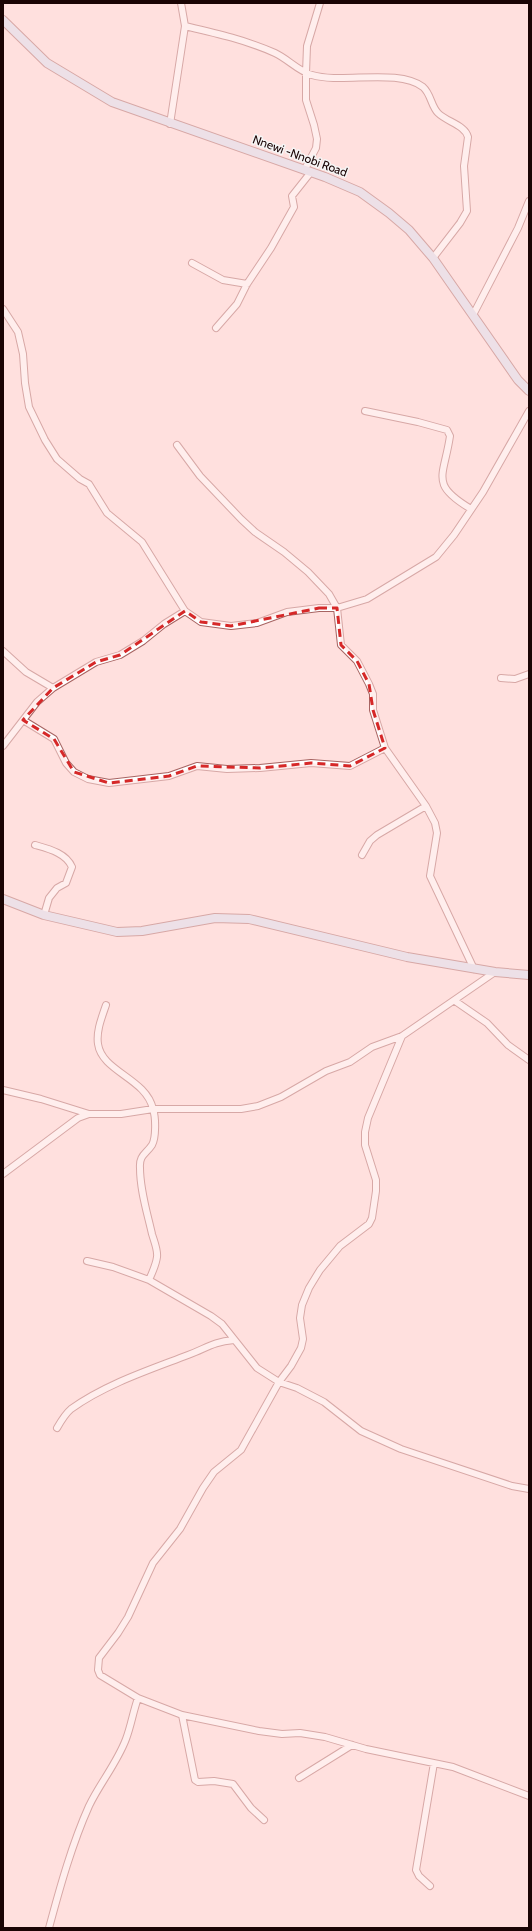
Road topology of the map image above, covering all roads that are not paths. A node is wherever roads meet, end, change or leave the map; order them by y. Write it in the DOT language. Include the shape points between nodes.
graph roads {
  1 [pos="181,3"];
  2 [pos="320,3"];
  3 [pos="3,20"];
  4 [pos="184,26"];
  5 [pos="306,73"];
  6 [pos="170,124"];
  7 [pos="308,170"];
  8 [pos="529,201"];
  9 [pos="433,258"];
  10 [pos="192,263"];
  11 [pos="247,284"];
  12 [pos="3,309"];
  13 [pos="473,315"];
  14 [pos="216,328"];
  15 [pos="529,391"];
  16 [pos="365,411"];
  17 [pos="529,412"];
  18 [pos="177,445"];
  19 [pos="472,509"];
  20 [pos="337,608"];
  21 [pos="186,612"];
  22 [pos="3,651"];
  23 [pos="529,674"];
  24 [pos="501,678"];
  25 [pos="53,688"];
  26 [pos="23,720"];
  27 [pos="3,746"];
  28 [pos="385,748"];
  29 [pos="426,806"];
  30 [pos="35,845"];
  31 [pos="362,855"];
  32 [pos="3,900"];
  33 [pos="44,915"];
  34 [pos="474,968"];
  35 [pos="495,972"];
  36 [pos="529,975"];
  37 [pos="455,1001"];
  38 [pos="106,1005"];
  39 [pos="402,1036"];
  40 [pos="529,1060"];
  41 [pos="3,1090"];
  42 [pos="153,1109"];
  43 [pos="89,1114"];
  44 [pos="3,1174"];
  45 [pos="87,1261"];
  46 [pos="149,1280"];
  47 [pos="234,1340"];
  48 [pos="279,1382"];
  49 [pos="57,1428"];
  50 [pos="529,1489"];
  51 [pos="138,1698"];
  52 [pos="182,1715"];
  53 [pos="352,1745"];
  54 [pos="434,1763"];
  55 [pos="299,1778"];
  56 [pos="529,1796"];
  57 [pos="264,1820"];
  58 [pos="430,1886"];
  59 [pos="49,1928"];
  1 -- 4 [label="street"];
  2 -- 5 [label="street" via="307,46"];
  3 -- 6 [label="main road, Nnewi -Nnobi Road" via="47,64 73,81 112,102"];
  4 -- 5 [label="street" via="220,34 263,49 286,59"];
  4 -- 6 [label="street"];
  5 -- 7 [label="street" via="306,100 317,139"];
  5 -- 9 [label="street" via="353,78 389,78 415,84 428,92 437,113 467,133 464,182 467,212"];
  6 -- 7 [label="main road, Nnewi -Nnobi Road"];
  7 -- 9 [label="main road, Nnewi -Nnobi Road" via="360,192 409,230"];
  7 -- 11 [label="street" via="292,196 294,207"];
  8 -- 13 [label="street" via="518,228"];
  9 -- 13 [label="main road, Nnewi -Nnobi Road"];
  10 -- 11 [label="street" via="223,280"];
  11 -- 14 [label="street" via="237,304"];
  12 -- 21 [label="street" via="18,332 29,407 45,440 57,459 89,484 107,513 142,542"];
  13 -- 15 [label="main road, Nnewi -Nnobi Road" via="518,380"];
  16 -- 19 [label="street" via="447,430 450,436 442,468 443,484 455,499"];
  17 -- 19 [label="street"];
  18 -- 20 [label="street" via="200,476 242,519 308,572 329,594"];
  19 -- 20 [label="street" via="436,557 367,599"];
  20 -- 21 [label="street" via="287,612 256,623 231,626 201,622"];
  20 -- 28 [label="street" via="341,645 357,661 369,684 373,694 372,710"];
  21 -- 25 [label="street" via="120,655 96,662"];
  22 -- 25 [label="street" via="26,672"];
  23 -- 24 [label="street" via="515,679"];
  25 -- 26 [label="street" via="37,702"];
  26 -- 27 [label="street"];
  26 -- 28 [label="street" via="54,740 66,763 74,772 88,779 109,782 168,776 197,766 227,769 311,763 350,766"];
  28 -- 29 [label="street"];
  29 -- 31 [label="street" via="377,835"];
  29 -- 34 [label="street" via="437,833 430,876"];
  30 -- 33 [label="street" via="60,854 68,860 72,868 66,883 57,888 49,898"];
  32 -- 33 [label="main road"];
  33 -- 34 [label="main road" via="117,932 142,931 215,918 249,919 406,957"];
  34 -- 35 [label="main road"];
  35 -- 36 [label="main road"];
  35 -- 37 [label="street"];
  37 -- 39 [label="street"];
  37 -- 40 [label="street" via="487,1023 508,1045"];
  38 -- 42 [label="street" via="98,1036 102,1057 114,1068 129,1076 144,1092"];
  39 -- 42 [label="street" via="372,1047 350,1062 326,1071 281,1097 258,1106 241,1109"];
  39 -- 48 [label="street" via="368,1118 365,1132 365,1145 376,1180 372,1218 369,1224 340,1246 309,1288 300,1318 303,1339 301,1348 292,1366"];
  41 -- 43 [label="street"];
  42 -- 43 [label="street" via="121,1114"];
  42 -- 46 [label="street" via="154,1138 139,1161 143,1195 157,1255"];
  43 -- 44 [label="street" via="78,1118"];
  45 -- 46 [label="street"];
  46 -- 47 [label="street" via="211,1316 222,1324"];
  47 -- 48 [label="street" via="257,1368"];
  47 -- 49 [label="street" via="212,1343 192,1354 102,1391 71,1409 64,1415"];
  48 -- 50 [label="street" via="324,1402 361,1431 401,1449 505,1484"];
  48 -- 51 [label="street" via="241,1450 214,1472 180,1529 153,1563 128,1617 99,1658 97,1666 100,1675"];
  51 -- 52 [label="street"];
  51 -- 59 [label="street" via="118,1758 101,1783 87,1813"];
  52 -- 53 [label="street" via="259,1731 319,1736"];
  52 -- 57 [label="street" via="195,1780 233,1784 251,1808"];
  53 -- 54 [label="street"];
  53 -- 55 [label="street"];
  54 -- 56 [label="street" via="469,1772"];
  54 -- 58 [label="street" via="416,1870"];
}
